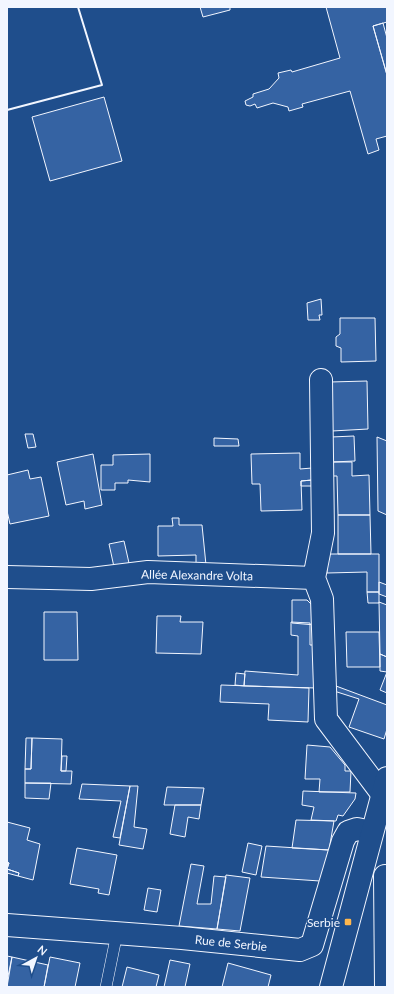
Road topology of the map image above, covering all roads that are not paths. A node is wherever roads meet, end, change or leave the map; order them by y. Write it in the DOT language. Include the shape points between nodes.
graph roads {
  1 [pos="321,380"];
  2 [pos="7,577"];
  3 [pos="314,578"];
  4 [pos="385,786"];
  5 [pos="372,832"];
  6 [pos="362,869"];
  7 [pos="386,876"];
  8 [pos="7,925"];
  9 [pos="117,933"];
  10 [pos="106,987"];
  11 [pos="331,987"];
  12 [pos="386,987"];
  1 -- 3 [label="street" via="323,533"];
  2 -- 3 [label="street, Allée Alexandre Volta" via="91,579 148,572"];
  3 -- 4 [label="street" via="322,599 326,719"];
  4 -- 5 [label="street"];
  5 -- 6 [label="street"];
  5 -- 9 [label="street, Rue de Serbie" via="357,829 348,832 343,841 312,945 300,950"];
  6 -- 7 [label="street"];
  6 -- 11 [label="street"];
  7 -- 12 [label="street"];
  8 -- 9 [label="street, Rue de Serbie"];
  9 -- 10 [label="lane"];
}
